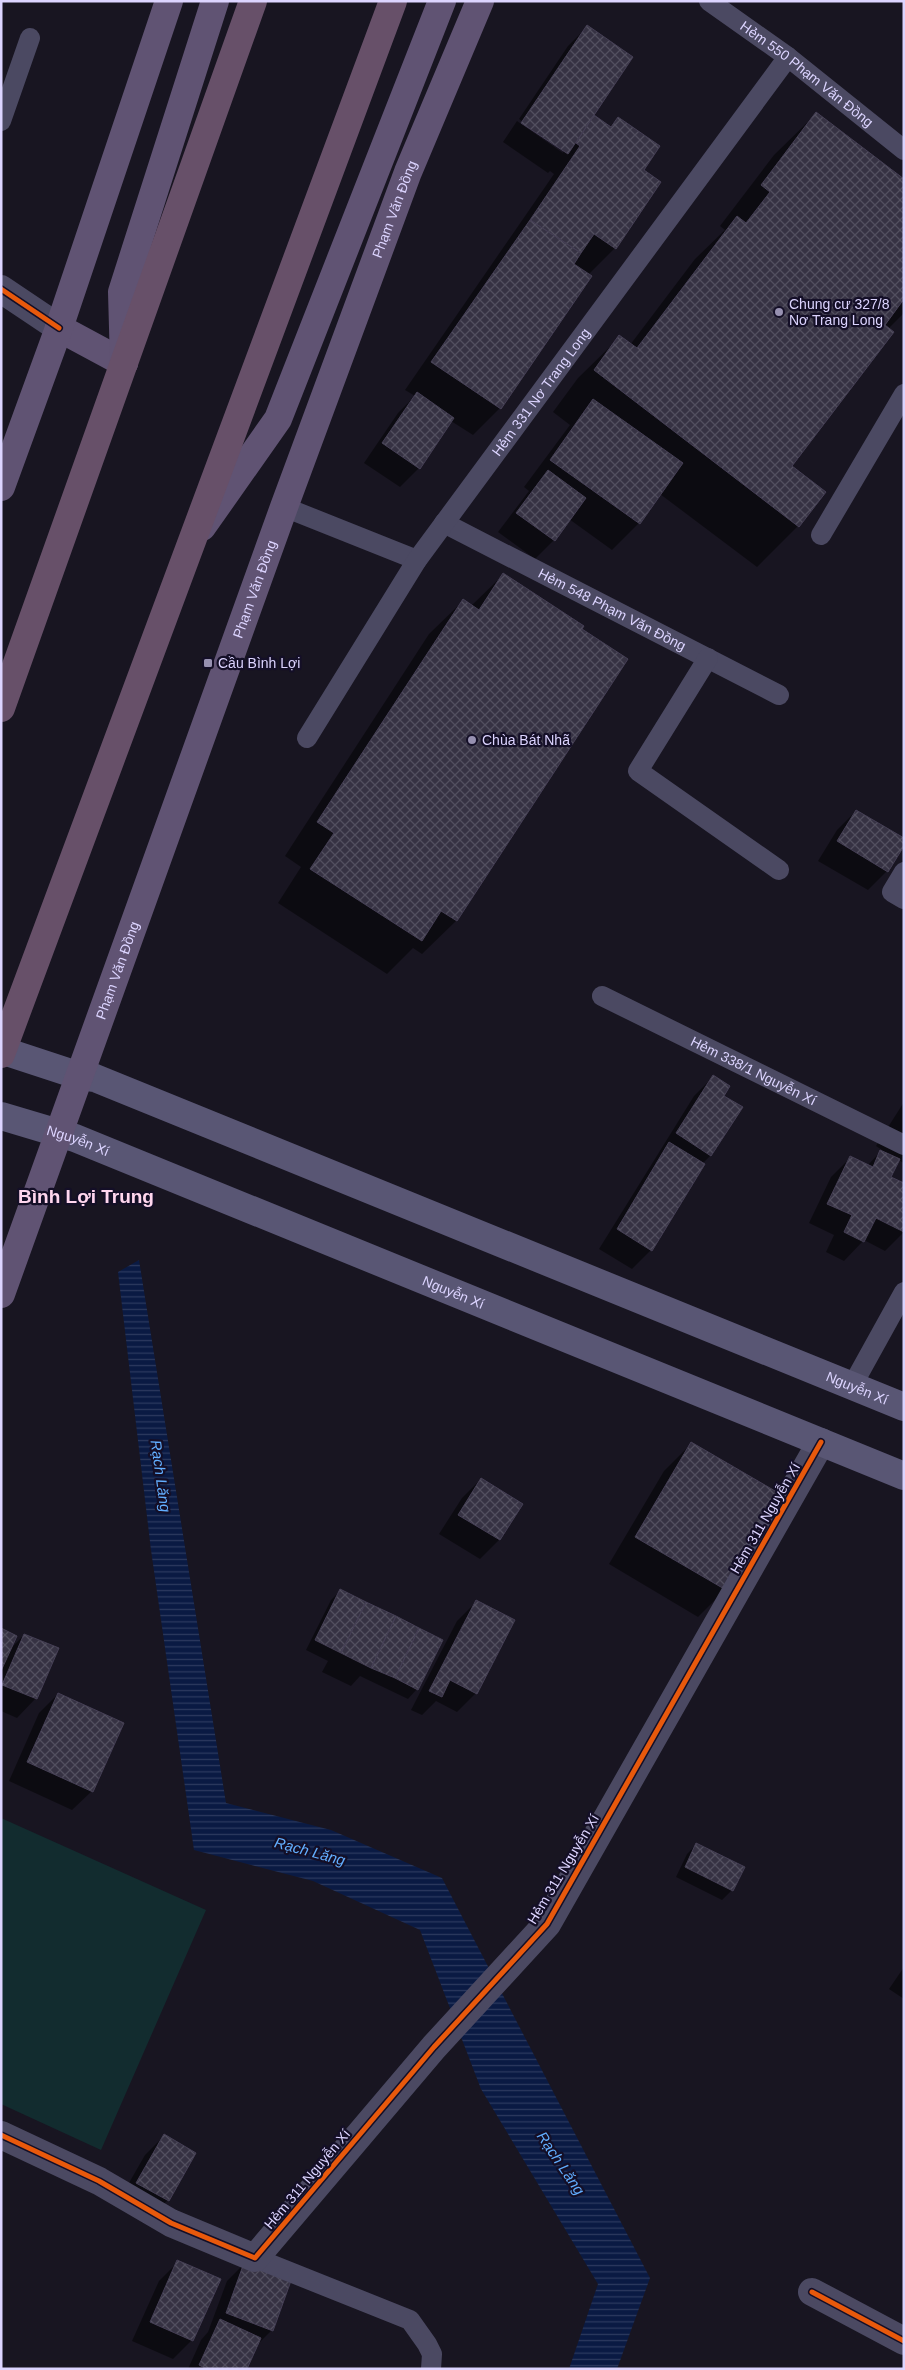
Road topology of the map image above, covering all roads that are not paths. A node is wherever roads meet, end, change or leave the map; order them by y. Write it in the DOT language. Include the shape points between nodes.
graph roads {
  1 [pos="169,1"];
  2 [pos="215,1"];
  3 [pos="253,1"];
  4 [pos="393,1"];
  5 [pos="442,1"];
  6 [pos="480,1"];
  7 [pos="710,1"];
  8 [pos="30,38"];
  9 [pos="788,57"];
  10 [pos="1,121"];
  11 [pos="904,150"];
  12 [pos="1,289"];
  13 [pos="59,328"];
  14 [pos="124,363"];
  15 [pos="904,394"];
  16 [pos="1,488"];
  17 [pos="284,507"];
  18 [pos="444,523"];
  19 [pos="821,534"];
  20 [pos="194,538"];
  21 [pos="417,560"];
  22 [pos="708,658"];
  23 [pos="779,694"];
  24 [pos="1,708"];
  25 [pos="307,738"];
  26 [pos="778,870"];
  27 [pos="904,872"];
  28 [pos="904,899"];
  29 [pos="602,996"];
  30 [pos="2,1051"];
  31 [pos="80,1076"];
  32 [pos="1,1116"];
  33 [pos="59,1134"];
  34 [pos="904,1145"];
  35 [pos="904,1292"];
  36 [pos="1,1294"];
  37 [pos="852,1386"];
  38 [pos="904,1408"];
  39 [pos="821,1442"];
  40 [pos="904,1476"];
  41 [pos="1,2135"];
  42 [pos="255,2258"];
  43 [pos="812,2292"];
  44 [pos="904,2341"];
  45 [pos="431,2369"];
  1 -- 13 [label="main road"];
  2 -- 14 [label="main road" via="122,292"];
  3 -- 14 [label="highway"];
  4 -- 20 [label="highway"];
  5 -- 20 [label="main road" via="278,419"];
  6 -- 17 [label="main road, Phạm Văn Đồng" via="408,172"];
  7 -- 9 [label="lane, Hẻm 550 Phạm Văn Đồng"];
  8 -- 10 [label="lane"];
  9 -- 11 [label="lane, Hẻm 550 Phạm Văn Đồng"];
  9 -- 18 [label="lane, Hẻm 331 Nơ Trang Long"];
  12 -- 13 [label="street"];
  13 -- 14 [label="main road"];
  13 -- 16 [label="main road"];
  14 -- 24 [label="highway"];
  15 -- 19 [label="lane"];
  17 -- 21 [label="lane"];
  17 -- 31 [label="main road, Phạm Văn Đồng"];
  18 -- 21 [label="lane, Hẻm 331 Nơ Trang Long"];
  18 -- 22 [label="lane, Hẻm 548 Phạm Văn Đồng"];
  20 -- 30 [label="highway"];
  21 -- 25 [label="lane, Hẻm 331 Nơ Trang Long"];
  22 -- 23 [label="lane, Hẻm 548 Phạm Văn Đồng"];
  22 -- 26 [label="lane" via="638,771"];
  27 -- 28 [label="lane" via="892,892"];
  29 -- 34 [label="lane, Hẻm 338/1 Nguyễn Xí"];
  30 -- 31 [label="main road, Nguyễn Xí"];
  31 -- 33 [label="main road, Phạm Văn Đồng"];
  31 -- 37 [label="main road, Nguyễn Xí" via="96,1078"];
  32 -- 33 [label="main road, Nguyễn Xí"];
  33 -- 36 [label="main road, Phạm Văn Đồng"];
  33 -- 39 [label="main road, Nguyễn Xí"];
  35 -- 37 [label="lane"];
  37 -- 38 [label="main road, Nguyễn Xí"];
  39 -- 40 [label="main road, Nguyễn Xí"];
  39 -- 42 [label="street, Hẻm 311 Nguyễn Xí" via="546,1924 434,2047"];
  41 -- 42 [label="street" via="99,2181 171,2223"];
  42 -- 45 [label="lane" via="410,2320 432,2354"];
  43 -- 44 [label="street"];
}
